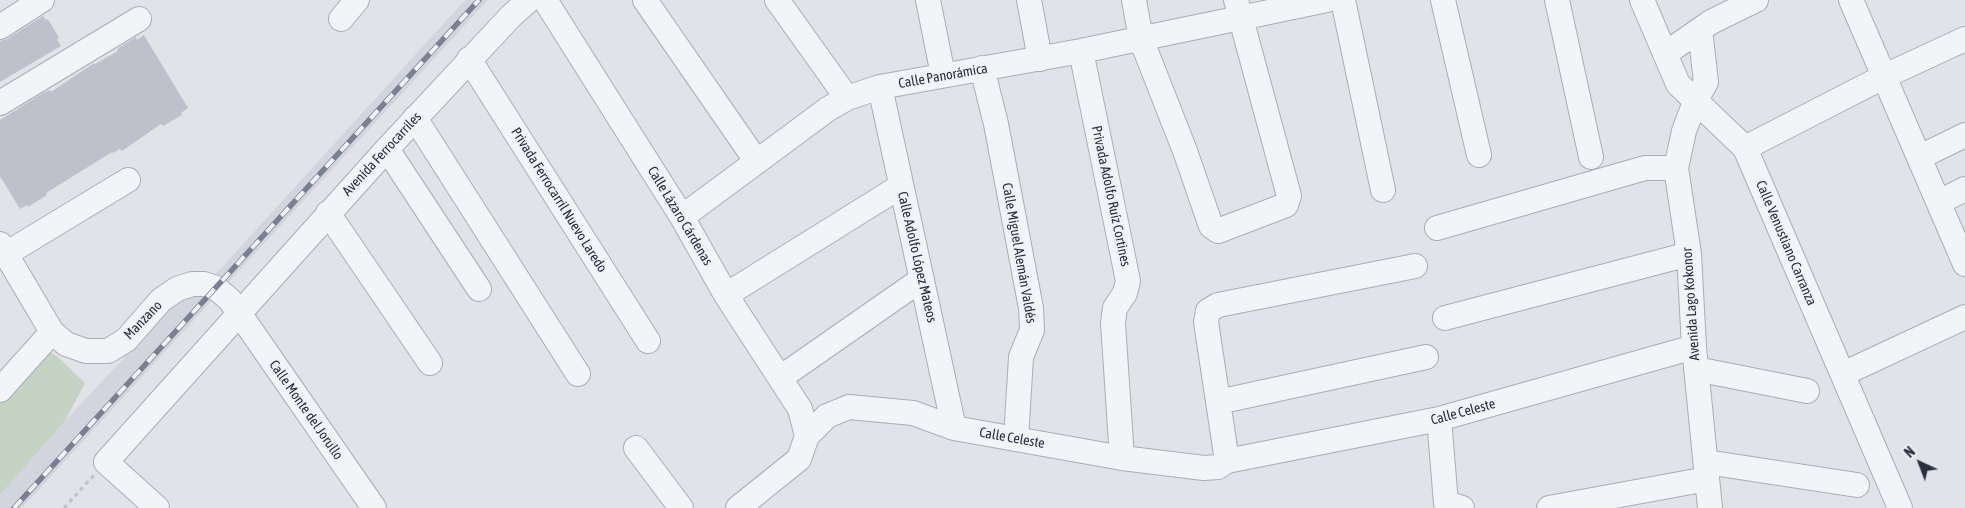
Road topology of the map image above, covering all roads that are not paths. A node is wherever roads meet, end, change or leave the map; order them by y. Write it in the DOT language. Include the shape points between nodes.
graph roads {
  1 [pos="42,0"];
  2 [pos="357,0"];
  3 [pos="529,0"];
  4 [pos="545,0"];
  5 [pos="645,0"];
  6 [pos="777,0"];
  7 [pos="928,0"];
  8 [pos="1029,0"];
  9 [pos="1134,0"];
  10 [pos="1326,0"];
  11 [pos="1343,0"];
  12 [pos="1442,0"];
  13 [pos="1557,0"];
  14 [pos="1642,0"];
  15 [pos="1756,0"];
  16 [pos="1851,0"];
  17 [pos="1238,10"];
  18 [pos="139,19"];
  19 [pos="341,19"];
  20 [pos="0,26"];
  21 [pos="1700,30"];
  22 [pos="1141,39"];
  23 [pos="1965,39"];
  24 [pos="1081,51"];
  25 [pos="1665,54"];
  26 [pos="1040,58"];
  27 [pos="469,59"];
  28 [pos="982,68"];
  29 [pos="943,75"];
  30 [pos="1885,76"];
  31 [pos="880,87"];
  32 [pos="847,98"];
  33 [pos="1695,102"];
  34 [pos="0,103"];
  35 [pos="415,118"];
  36 [pos="1965,135"];
  37 [pos="1745,148"];
  38 [pos="387,149"];
  39 [pos="1479,155"];
  40 [pos="1591,157"];
  41 [pos="1920,157"];
  42 [pos="757,162"];
  43 [pos="1676,168"];
  44 [pos="128,180"];
  45 [pos="902,186"];
  46 [pos="1965,188"];
  47 [pos="1383,190"];
  48 [pos="1938,202"];
  49 [pos="328,213"];
  50 [pos="682,218"];
  51 [pos="1437,228"];
  52 [pos="3,249"];
  53 [pos="1689,254"];
  54 [pos="1965,264"];
  55 [pos="1415,266"];
  56 [pos="922,278"];
  57 [pos="479,289"];
  58 [pos="726,295"];
  59 [pos="239,312"];
  60 [pos="1965,317"];
  61 [pos="1445,318"];
  62 [pos="52,332"];
  63 [pos="648,341"];
  64 [pos="1426,357"];
  65 [pos="1695,358"];
  66 [pos="430,362"];
  67 [pos="578,374"];
  68 [pos="1843,374"];
  69 [pos="780,378"];
  70 [pos="0,390"];
  71 [pos="1807,391"];
  72 [pos="1218,402"];
  73 [pos="1439,419"];
  74 [pos="954,428"];
  75 [pos="807,436"];
  76 [pos="1016,439"];
  77 [pos="636,448"];
  78 [pos="1122,458"];
  79 [pos="1227,461"];
  80 [pos="1707,470"];
  81 [pos="1857,485"];
  82 [pos="1454,505"];
  83 [pos="157,508"];
  84 [pos="374,508"];
  85 [pos="682,508"];
  86 [pos="738,508"];
  87 [pos="1549,508"];
  88 [pos="1710,508"];
  89 [pos="1900,508"];
  1 -- 20 [label="street"];
  2 -- 19 [label="street"];
  3 -- 27 [label="street, Avenida Ferrocarriles"];
  4 -- 50 [label="street, Calle Lázaro Cárdenas"];
  5 -- 42 [label="street"];
  6 -- 32 [label="street"];
  7 -- 29 [label="street"];
  8 -- 26 [label="street"];
  9 -- 22 [label="street"];
  10 -- 17 [label="street, Calle Panorámica"];
  11 -- 47 [label="street"];
  12 -- 39 [label="street"];
  13 -- 40 [label="street"];
  14 -- 25 [label="street, Calle Venustiano Carranza"];
  15 -- 21 [label="street"];
  16 -- 30 [label="street"];
  17 -- 22 [label="street, Calle Panorámica"];
  17 -- 22 [label="street" via="1290,196 1286,205 1218,231 1211,226"];
  18 -- 34 [label="street"];
  21 -- 25 [label="street"];
  21 -- 33 [label="street, Avenida Lago Kokonor" via="1706,82"];
  22 -- 24 [label="street, Calle Panorámica"];
  23 -- 30 [label="street"];
  24 -- 26 [label="street, Calle Panorámica"];
  24 -- 78 [label="street, Privada Adolfo Ruíz Cortines" via="1128,281 1125,293 1115,308 1113,323"];
  25 -- 33 [label="street, Calle Venustiano Carranza" via="1678,84"];
  26 -- 28 [label="street, Calle Panorámica"];
  27 -- 35 [label="street, Avenida Ferrocarriles"];
  27 -- 63 [label="street, Privada Ferrocarril Nuevo Laredo"];
  28 -- 29 [label="street, Calle Panorámica"];
  28 -- 76 [label="street, Calle Miguel Alemán Valdés" via="996,124 1031,308 1032,330 1021,357"];
  29 -- 31 [label="street, Calle Panorámica"];
  30 -- 37 [label="street"];
  30 -- 41 [label="street"];
  31 -- 32 [label="street, Calle Panorámica"];
  31 -- 45 [label="street, Calle Adolfo López Mateos"];
  32 -- 42 [label="street, Calle Panorámica"];
  33 -- 37 [label="street, Calle Venustiano Carranza"];
  33 -- 43 [label="street, Avenida Lago Kokonor" via="1684,131"];
  35 -- 38 [label="street, Avenida Ferrocarriles"];
  35 -- 67 [label="street"];
  36 -- 41 [label="street"];
  37 -- 68 [label="street, Calle Venustiano Carranza"];
  38 -- 49 [label="street, Avenida Ferrocarriles"];
  38 -- 57 [label="street"];
  41 -- 48 [label="street"];
  42 -- 50 [label="street, Calle Panorámica"];
  43 -- 51 [label="street" via="1645,168"];
  43 -- 53 [label="street, Avenida Lago Kokonor"];
  44 -- 52 [label="street"];
  45 -- 56 [label="street, Calle Adolfo López Mateos"];
  45 -- 58 [label="street"];
  46 -- 48 [label="street"];
  48 -- 54 [label="street"];
  49 -- 59 [label="street, Avenida Ferrocarriles"];
  49 -- 66 [label="street"];
  50 -- 58 [label="street, Calle Lázaro Cárdenas"];
  52 -- 62 [label="street, Manzano"];
  53 -- 61 [label="street"];
  53 -- 65 [label="street, Avenida Lago Kokonor"];
  55 -- 72 [label="street" via="1218,305 1208,311 1206,322"];
  56 -- 69 [label="street"];
  56 -- 74 [label="street, Calle Adolfo López Mateos"];
  58 -- 69 [label="street, Calle Lázaro Cárdenas"];
  59 -- 62 [label="street, Manzano" via="216,288 192,284 161,300 126,340 108,351 86,351 66,344"];
  59 -- 83 [label="street, Avenida Ferrocarriles" via="106,462"];
  59 -- 84 [label="street, Calle Monte del Jorullo"];
  60 -- 68 [label="street"];
  62 -- 70 [label="street"];
  64 -- 72 [label="street"];
  65 -- 71 [label="street"];
  65 -- 73 [label="street, Calle Celeste"];
  65 -- 80 [label="street, Avenida Lago Kokonor"];
  68 -- 89 [label="street, Calle Venustiano Carranza"];
  69 -- 75 [label="street, Calle Lázaro Cárdenas" via="800,408"];
  72 -- 79 [label="street"];
  73 -- 79 [label="street, Calle Celeste"];
  73 -- 82 [label="street"];
  74 -- 75 [label="street, Calle Celeste" via="913,413 849,407 827,416"];
  74 -- 76 [label="street, Calle Celeste"];
  75 -- 86 [label="street" via="800,459"];
  76 -- 78 [label="street, Calle Celeste"];
  77 -- 85 [label="street"];
  78 -- 79 [label="street, Calle Celeste" via="1204,468 1218,467"];
  80 -- 81 [label="street"];
  80 -- 87 [label="street"];
  80 -- 88 [label="street, Avenida Lago Kokonor"];
}
